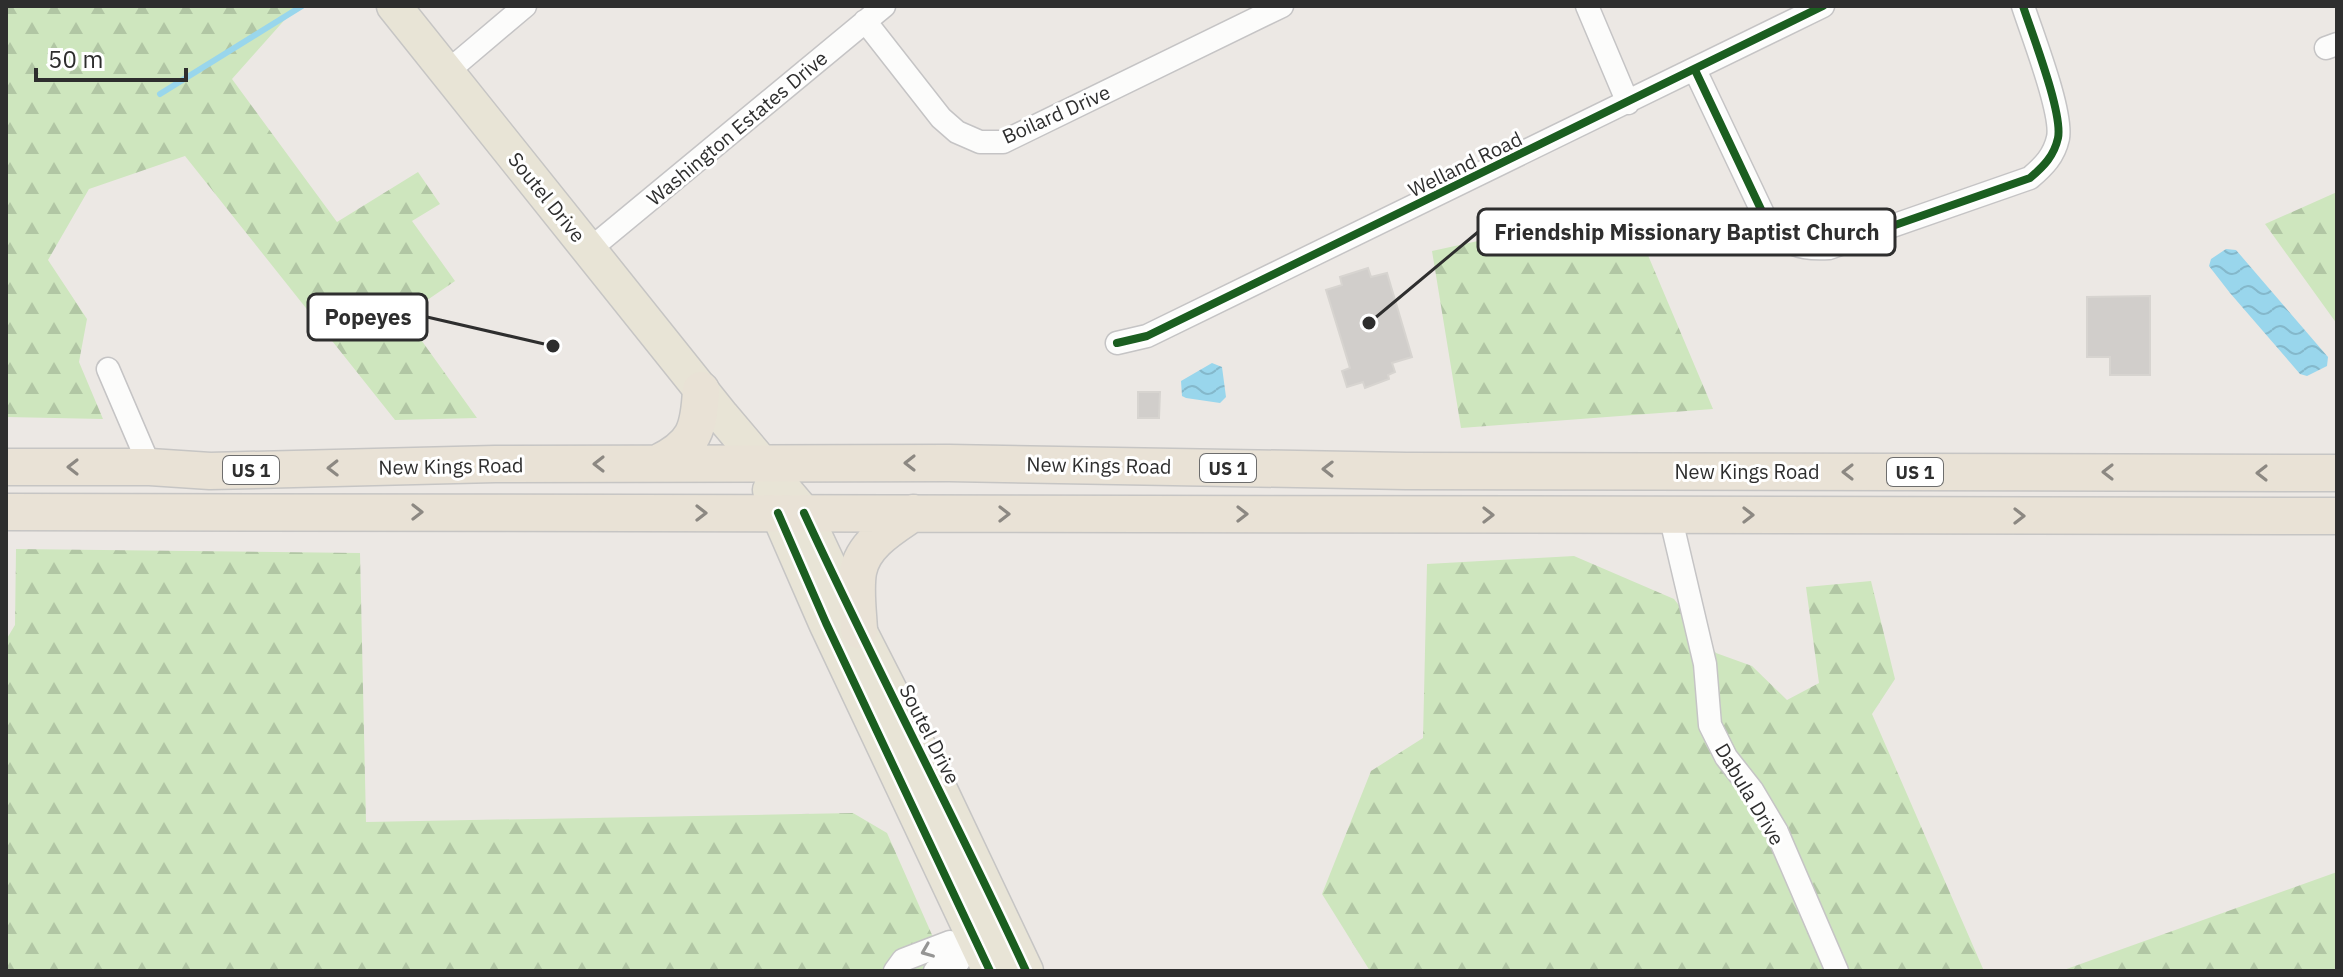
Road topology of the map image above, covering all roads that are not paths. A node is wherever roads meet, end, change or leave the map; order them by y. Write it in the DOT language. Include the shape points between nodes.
graph roads {
  1 [pos="394,6"];
  2 [pos="525,6"];
  3 [pos="884,6"];
  4 [pos="1282,6"];
  5 [pos="1587,6"];
  6 [pos="1823,6"];
  7 [pos="2023,6"];
  8 [pos="865,21"];
  9 [pos="1695,70"];
  10 [pos="447,72"];
  11 [pos="1628,103"];
  12 [pos="589,250"];
  13 [pos="1117,343"];
  14 [pos="108,369"];
  15 [pos="701,390"];
  16 [pos="658,463"];
  17 [pos="761,463"];
  18 [pos="6,467"];
  19 [pos="150,467"];
  20 [pos="210,471"];
  21 [pos="2337,473"];
  22 [pos="1408,492"];
  23 [pos="2187,494"];
  24 [pos="6,512"];
  25 [pos="199,512"];
  26 [pos="791,513"];
  27 [pos="913,513"];
  28 [pos="1670,515"];
  29 [pos="2337,516"];
  30 [pos="859,630"];
  31 [pos="985,948"];
  32 [pos="895,971"];
  33 [pos="935,971"];
  34 [pos="1026,971"];
  35 [pos="1837,971"];
  1 -- 10 [label="main road, Soutel Drive"];
  2 -- 10 [label="street"];
  3 -- 8 [label="street, Washington Estates Drive"];
  4 -- 8 [label="street, Boilard Drive" via="1003,142 980,142 941,118"];
  5 -- 11 [label="street"];
  6 -- 9 [label="street, Welland Road"];
  7 -- 9 [label="street" via="2058,116 2059,135 2044,167 2030,178 1829,248 1796,246 1767,222"];
  8 -- 12 [label="street, Washington Estates Drive"];
  9 -- 11 [label="street, Welland Road"];
  10 -- 12 [label="main road, Soutel Drive"];
  11 -- 13 [label="street, Welland Road" via="1160,330"];
  12 -- 15 [label="main road, Soutel Drive"];
  14 -- 19 [label="street"];
  15 -- 16 [label="highway" via="700,418 691,440"];
  15 -- 17 [label="main road, Soutel Drive"];
  16 -- 17 [label="highway, New Kings Road / US 1"];
  16 -- 20 [label="highway, New Kings Road / US 1, one-way"];
  22 -- 17 [label="highway, New Kings Road / US 1, one-way" via="975,463"];
  17 -- 26 [label="main road, Soutel Drive"];
  19 -- 18 [label="highway, New Kings Road / US 1, one-way"];
  19 -- 20 [label="highway, New Kings Road / US 1"];
  20 -- 25 [label="street"];
  21 -- 23 [label="highway, New Kings Road / US 1, one-way"];
  23 -- 22 [label="highway, New Kings Road / US 1, one-way"];
  27 -- 22 [label="highway, New Kings Road / US 1, one-way"];
  22 -- 28 [label="highway, New Kings Road / US 1, one-way"];
  28 -- 23 [label="highway, New Kings Road / US 1, one-way"];
  23 -- 29 [label="highway, New Kings Road / US 1"];
  24 -- 25 [label="highway, New Kings Road / US 1"];
  25 -- 26 [label="highway, New Kings Road / US 1, one-way"];
  26 -- 27 [label="highway, New Kings Road / US 1"];
  26 -- 30 [label="main road, Soutel Drive"];
  26 -- 31 [label="main road, Soutel Drive" via="826,623"];
  27 -- 30 [label="highway" via="867,550 858,571"];
  28 -- 35 [label="street, Dabula Drive" via="1705,664 1710,725 1777,832"];
  30 -- 31 [label="main road, Soutel Drive" via="933,775"];
  31 -- 32 [label="street, one-way" via="950,942 903,960"];
  31 -- 33 [label="street"];
  31 -- 34 [label="main road, Soutel Drive"];
}
